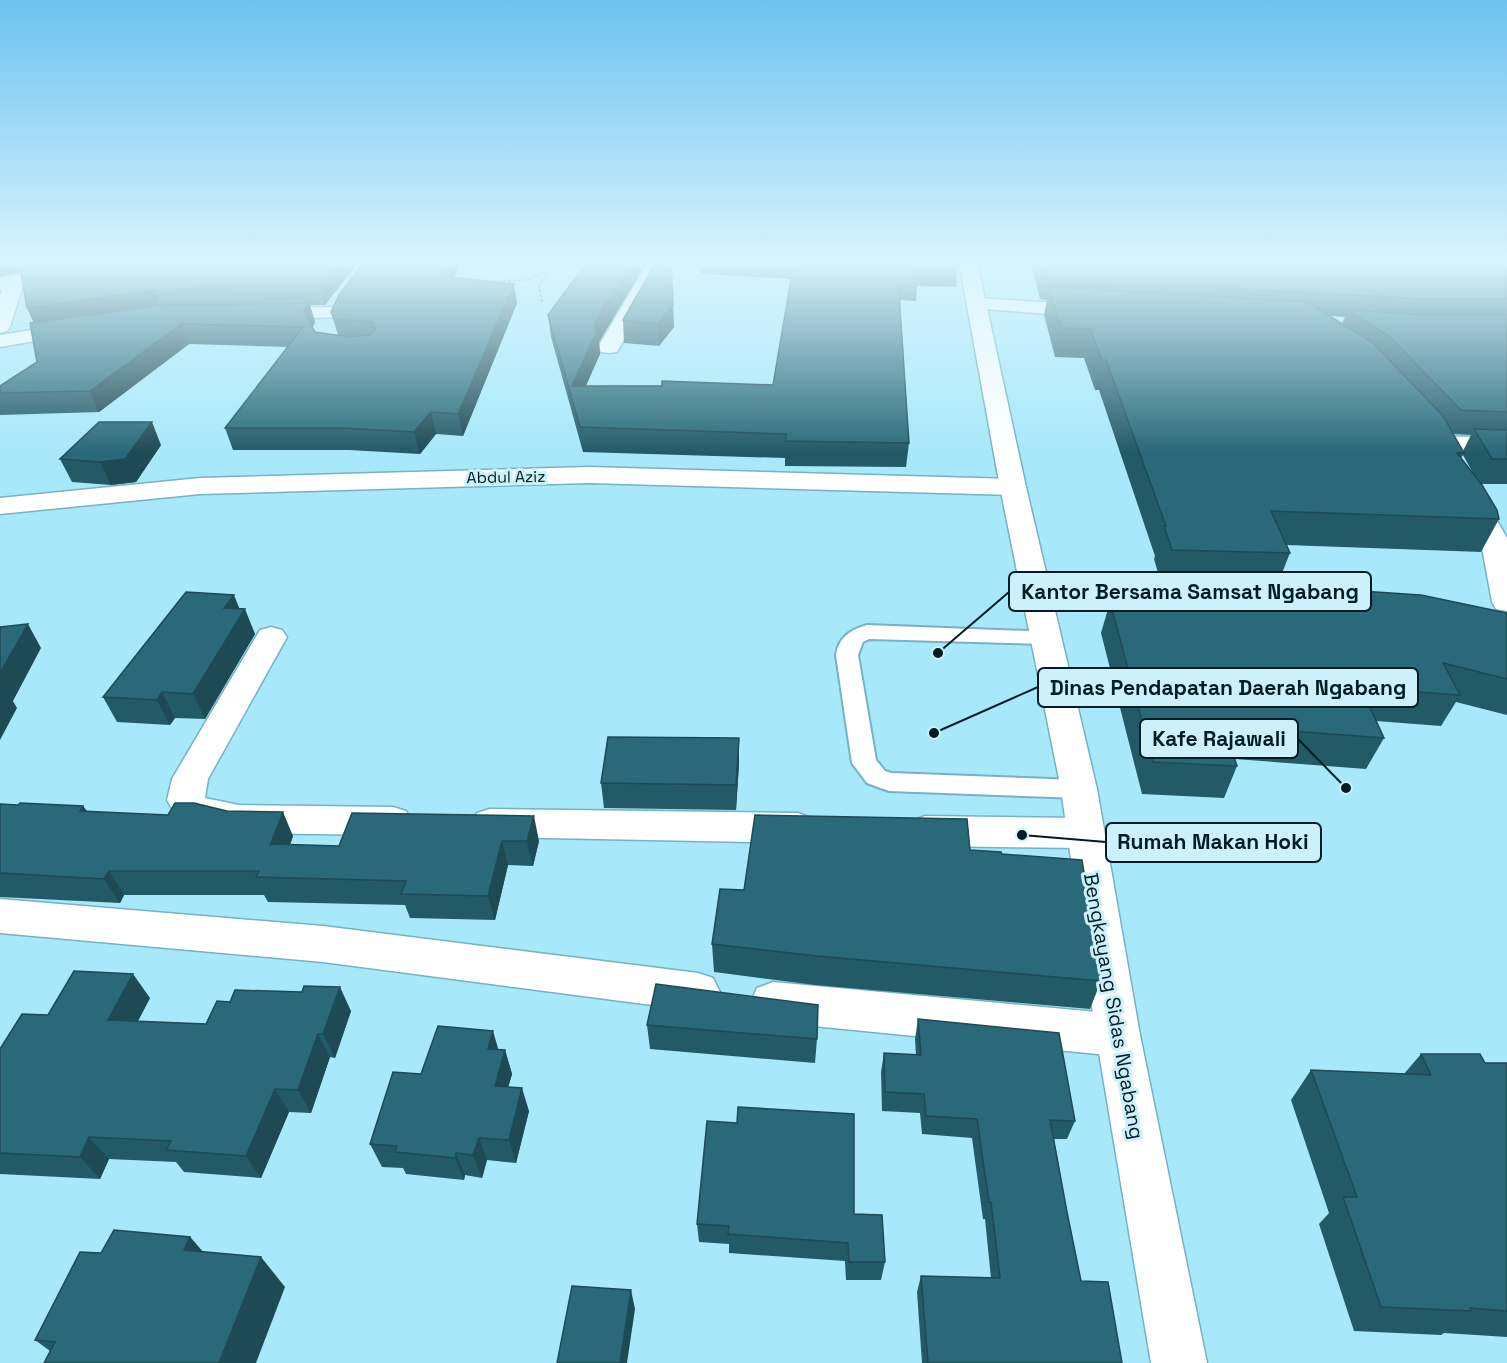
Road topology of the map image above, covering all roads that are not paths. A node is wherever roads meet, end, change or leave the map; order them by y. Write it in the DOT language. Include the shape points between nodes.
graph roads {
  1 [pos="98,326"];
  2 [pos="327,326"];
  3 [pos="621,326"];
  4 [pos="982,326"];
  5 [pos="323,332"];
  6 [pos="0,342"];
  7 [pos="609,346"];
  8 [pos="1507,446"];
  9 [pos="1013,487"];
  10 [pos="0,506"];
  11 [pos="1036,591"];
  12 [pos="1244,597"];
  13 [pos="1504,620"];
  14 [pos="1046,637"];
  15 [pos="271,638"];
  16 [pos="1079,789"];
  17 [pos="835,829"];
  18 [pos="894,830"];
  19 [pos="1085,833"];
  20 [pos="0,916"];
  21 [pos="1118,1035"];
  22 [pos="1179,1363"];
  1 -- 6 [label="main road"];
  2 -- 5 [label="main road"];
  3 -- 7 [label="main road"];
  4 -- 9 [label="main road, Bengkayang Sidas Ngabang"];
  8 -- 13 [label="main road" via="1433,434 1495,542"];
  9 -- 10 [label="main road, Abdul Aziz" via="589,475 200,486"];
  9 -- 11 [label="main road, Bengkayang Sidas Ngabang"];
  11 -- 12 [label="main road"];
  11 -- 14 [label="main road, Bengkayang Sidas Ngabang"];
  14 -- 16 [label="main road, Bengkayang Sidas Ngabang"];
  14 -- 16 [label="lane" via="867,632 854,638 847,655 864,763 876,777 889,782"];
  15 -- 17 [label="main road" via="190,779 186,800 191,809 239,819"];
  16 -- 19 [label="main road, Bengkayang Sidas Ngabang"];
  18 -- 19 [label="main road"];
  19 -- 21 [label="main road, Bengkayang Sidas Ngabang"];
  20 -- 21 [label="main road" via="323,944 815,1007"];
  21 -- 22 [label="main road, Bengkayang Sidas Ngabang"];
}
